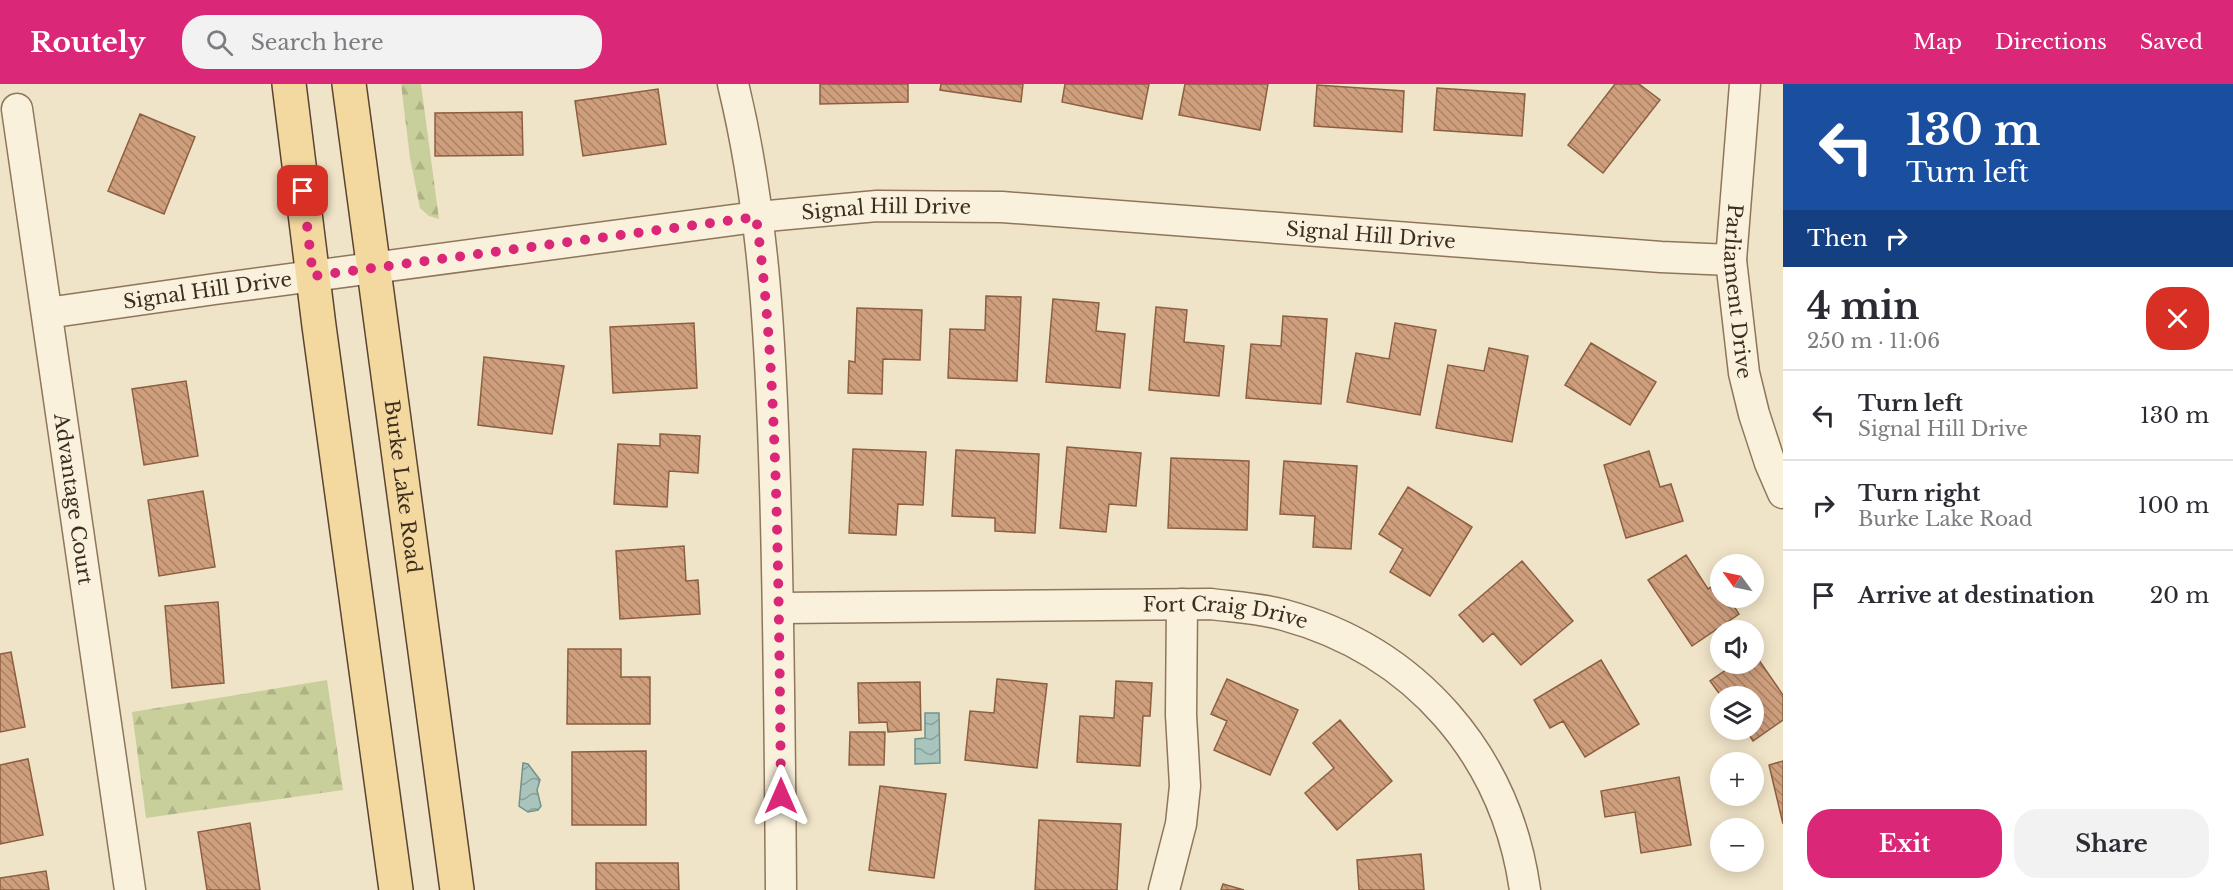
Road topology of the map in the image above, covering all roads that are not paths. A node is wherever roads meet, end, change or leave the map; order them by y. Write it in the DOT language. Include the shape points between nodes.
graph roads {
  1 [pos="290,84"];
  2 [pos="349,84"];
  3 [pos="732,84"];
  4 [pos="1745,84"];
  5 [pos="17,110"];
  6 [pos="756,217"];
  7 [pos="1731,261"];
  8 [pos="372,268"];
  9 [pos="313,276"];
  10 [pos="47,313"];
  11 [pos="1783,493"];
  12 [pos="1182,604"];
  13 [pos="779,608"];
  14 [pos="130,890"];
  15 [pos="396,890"];
  16 [pos="457,890"];
  17 [pos="781,890"];
  18 [pos="1164,890"];
  19 [pos="1525,890"];
  1 -- 9 [label="main road"];
  2 -- 8 [label="main road, Burke Lake Road"];
  3 -- 6 [label="street" via="746,140"];
  4 -- 7 [label="street, Parliament Drive"];
  5 -- 10 [label="street, Advantage Court"];
  6 -- 7 [label="street, Signal Hill Drive" via="877,206 1002,207"];
  6 -- 8 [label="street, Signal Hill Drive"];
  6 -- 13 [label="street" via="772,372"];
  7 -- 11 [label="street, Parliament Drive" via="1744,373 1754,414"];
  8 -- 9 [label="street, Signal Hill Drive"];
  8 -- 16 [label="main road, Burke Lake Road"];
  9 -- 10 [label="street, Signal Hill Drive"];
  9 -- 15 [label="main road"];
  10 -- 14 [label="street, Advantage Court"];
  12 -- 13 [label="street, Fort Craig Drive"];
  12 -- 18 [label="street" via="1185,786"];
  12 -- 19 [label="street, Fort Craig Drive" via="1263,610 1324,628 1357,643 1419,686 1446,713 1489,775 1516,845"];
  13 -- 17 [label="street"];
}
